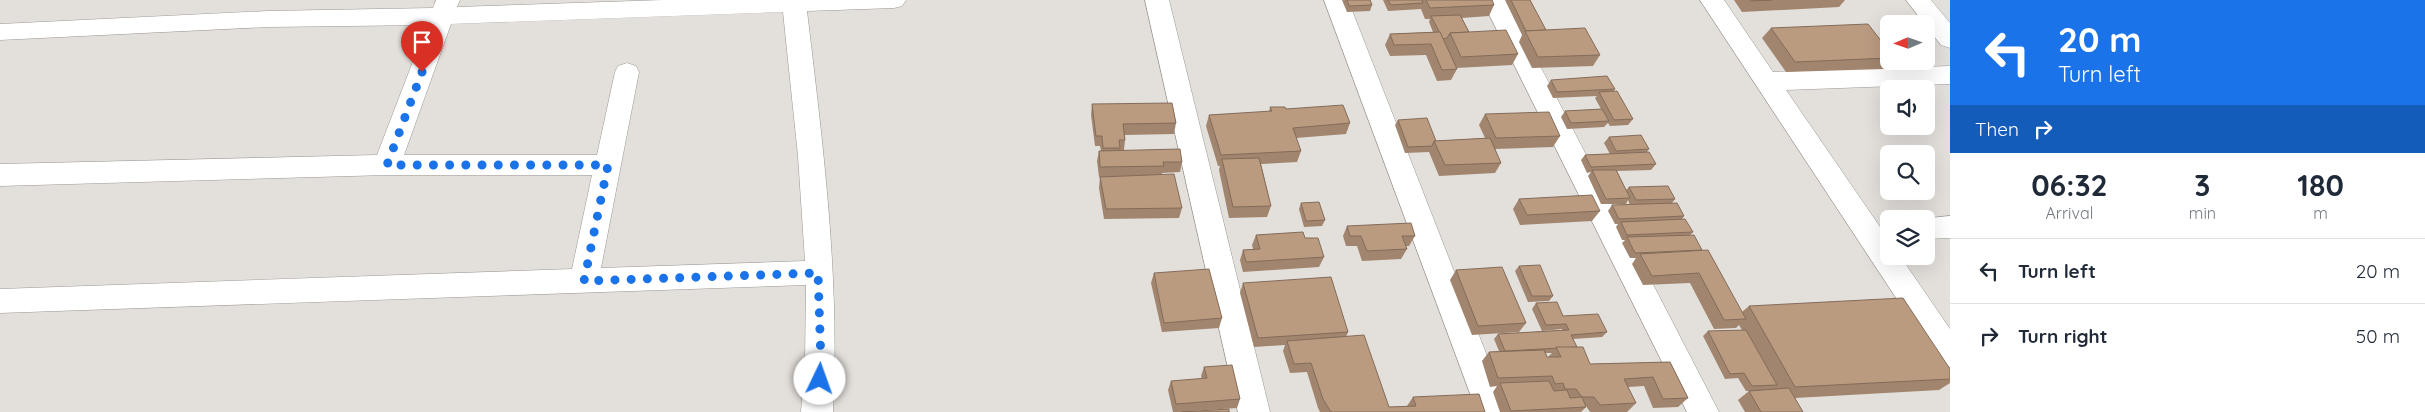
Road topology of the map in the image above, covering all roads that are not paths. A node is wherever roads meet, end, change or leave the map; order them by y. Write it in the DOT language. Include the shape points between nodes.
graph roads {
  1 [pos="894,0"];
  2 [pos="1157,0"];
  3 [pos="1336,0"];
  4 [pos="1494,0"];
  5 [pos="1712,0"];
  6 [pos="1918,0"];
  7 [pos="794,3"];
  8 [pos="445,8"];
  9 [pos="0,32"];
  10 [pos="1950,39"];
  11 [pos="627,72"];
  12 [pos="1950,75"];
  13 [pos="1767,81"];
  14 [pos="387,165"];
  15 [pos="608,165"];
  16 [pos="0,174"];
  17 [pos="1950,227"];
  18 [pos="1935,228"];
  19 [pos="1879,230"];
  20 [pos="818,273"];
  21 [pos="584,281"];
  22 [pos="0,301"];
  23 [pos="1950,354"];
  24 [pos="816,412"];
  25 [pos="1254,412"];
  26 [pos="1493,412"];
  27 [pos="1703,412"];
  1 -- 7 [label="street"];
  2 -- 25 [label="street"];
  3 -- 26 [label="street"];
  4 -- 27 [label="street"];
  5 -- 13 [label="street"];
  6 -- 10 [label="street"];
  7 -- 8 [label="street"];
  7 -- 20 [label="street" via="817,225"];
  8 -- 9 [label="street"];
  8 -- 14 [label="street"];
  11 -- 15 [label="street"];
  12 -- 13 [label="street"];
  13 -- 19 [label="street"];
  14 -- 15 [label="street"];
  14 -- 16 [label="street"];
  15 -- 21 [label="street"];
  17 -- 18 [label="street"];
  19 -- 23 [label="street"];
  20 -- 21 [label="street"];
  20 -- 24 [label="street" via="821,362"];
  21 -- 22 [label="street"];
}
